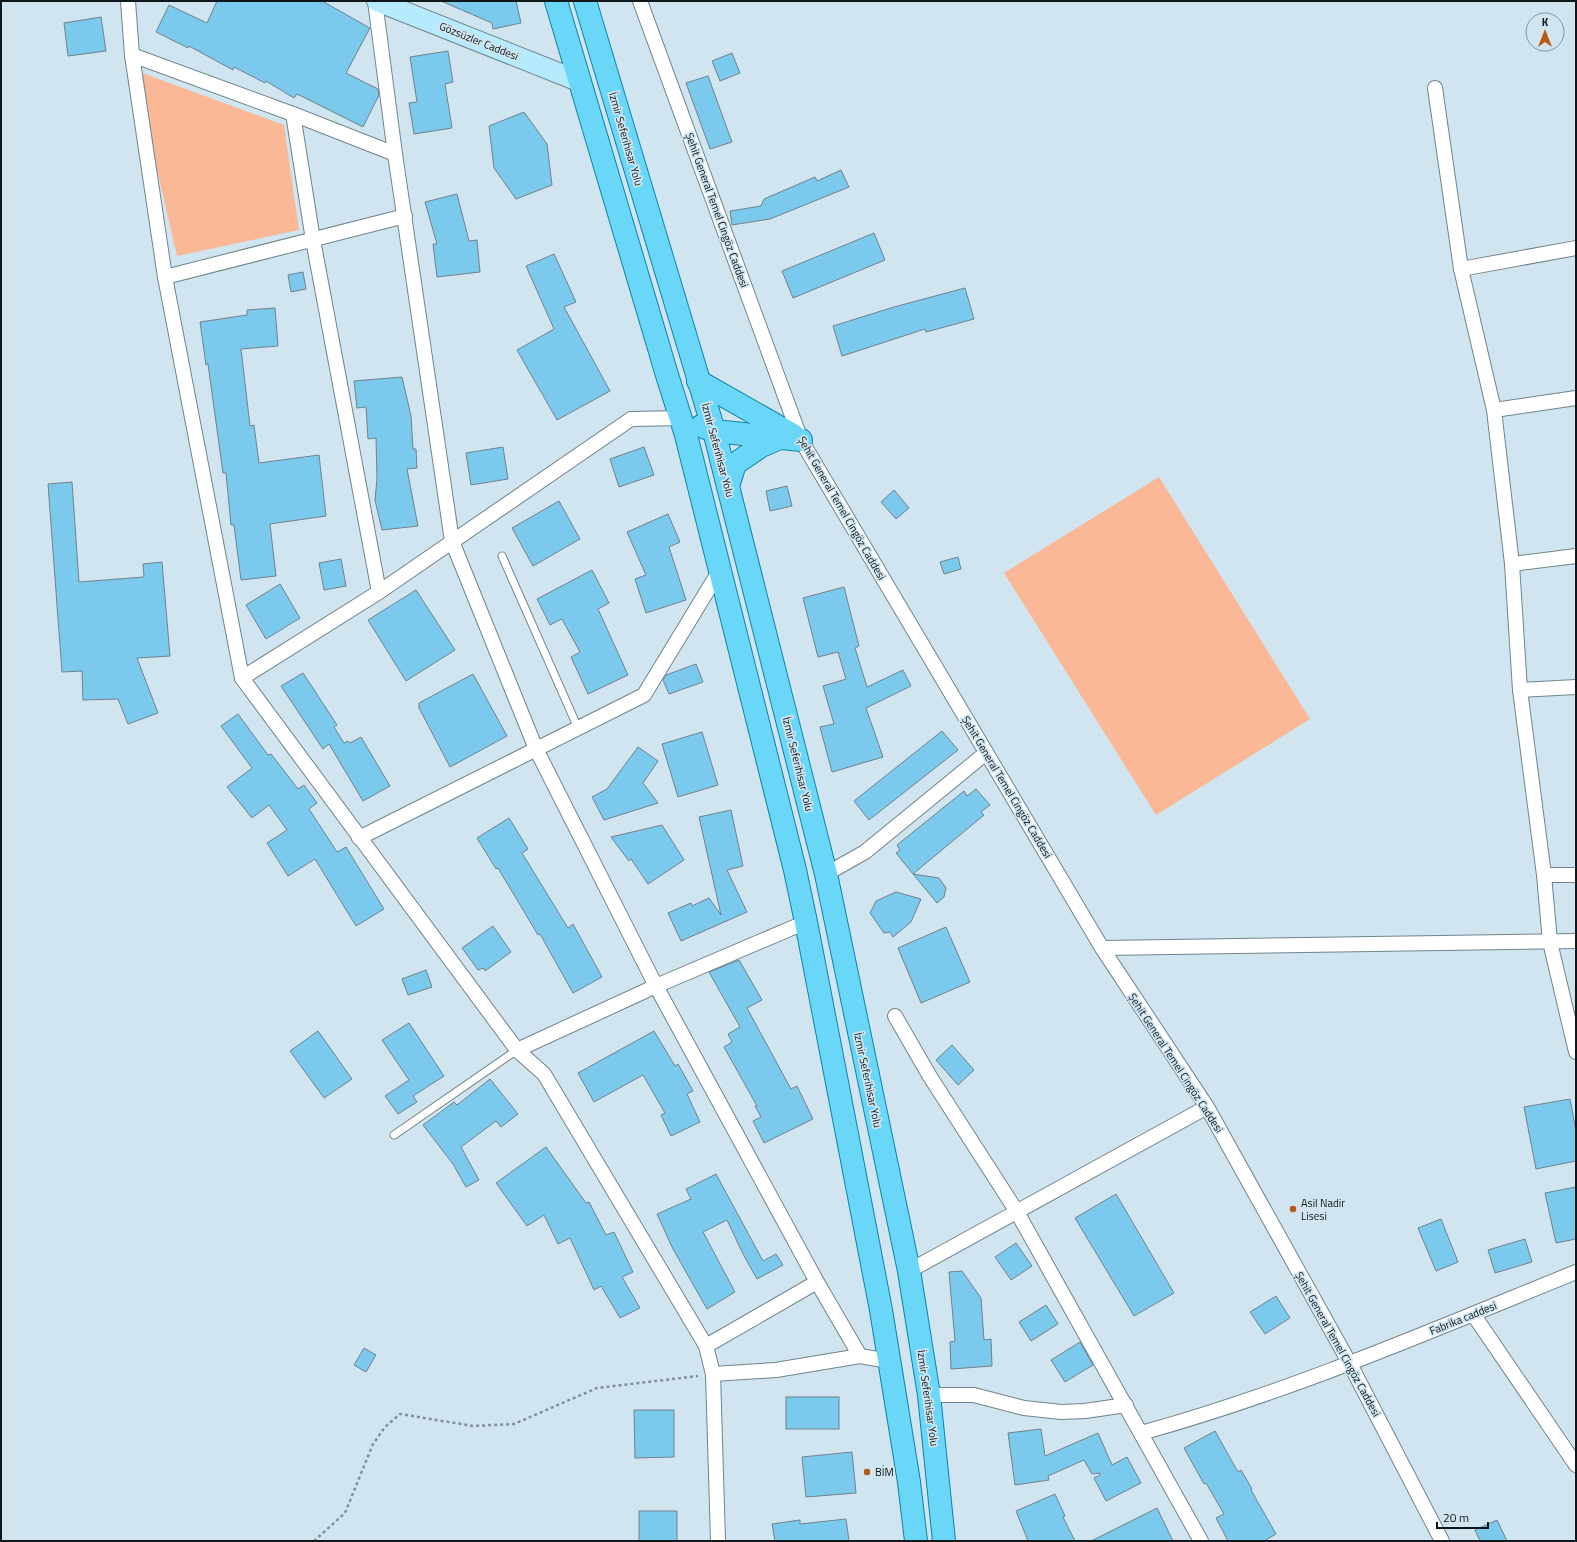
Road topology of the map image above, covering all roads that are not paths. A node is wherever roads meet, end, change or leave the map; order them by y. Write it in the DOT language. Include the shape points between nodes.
graph roads {
  1 [pos="128,1"];
  2 [pos="376,1"];
  3 [pos="556,1"];
  4 [pos="585,1"];
  5 [pos="640,1"];
  6 [pos="397,5"];
  7 [pos="132,55"];
  8 [pos="581,82"];
  9 [pos="1435,88"];
  10 [pos="293,114"];
  11 [pos="395,154"];
  12 [pos="405,216"];
  13 [pos="313,240"];
  14 [pos="1576,248"];
  15 [pos="1461,269"];
  16 [pos="165,277"];
  17 [pos="698,381"];
  18 [pos="1576,398"];
  19 [pos="1494,410"];
  20 [pos="681,418"];
  21 [pos="714,430"];
  22 [pos="791,439"];
  23 [pos="728,486"];
  24 [pos="452,541"];
  25 [pos="502,556"];
  26 [pos="1576,556"];
  27 [pos="1512,564"];
  28 [pos="720,570"];
  29 [pos="379,592"];
  30 [pos="242,678"];
  31 [pos="1576,687"];
  32 [pos="1520,690"];
  33 [pos="578,728"];
  34 [pos="536,749"];
  35 [pos="986,753"];
  36 [pos="359,838"];
  37 [pos="826,874"];
  38 [pos="1544,875"];
  39 [pos="1576,875"];
  40 [pos="806,922"];
  41 [pos="1576,941"];
  42 [pos="1550,942"];
  43 [pos="1102,948"];
  44 [pos="656,986"];
  45 [pos="895,1016"];
  46 [pos="517,1050"];
  47 [pos="1576,1052"];
  48 [pos="1207,1107"];
  49 [pos="394,1135"];
  50 [pos="1017,1212"];
  51 [pos="909,1272"];
  52 [pos="1576,1272"];
  53 [pos="817,1282"];
  54 [pos="1473,1314"];
  55 [pos="706,1346"];
  56 [pos="860,1356"];
  57 [pos="889,1361"];
  58 [pos="1350,1364"];
  59 [pos="713,1374"];
  60 [pos="929,1395"];
  61 [pos="1126,1405"];
  62 [pos="1141,1433"];
  63 [pos="1576,1465"];
  64 [pos="718,1541"];
  65 [pos="916,1541"];
  66 [pos="944,1541"];
  67 [pos="1201,1541"];
  68 [pos="1442,1541"];
  1 -- 7 [label="street"];
  2 -- 6 [label="street, Gözsüzler Caddesi"];
  2 -- 11 [label="street"];
  3 -- 8 [label="main road"];
  4 -- 17 [label="main road, İzmir Seferihisar Yolu"];
  5 -- 22 [label="street, Şehit General Temel Cingöz Caddesi"];
  6 -- 8 [label="street, Gözsüzler Caddesi"];
  7 -- 10 [label="street"];
  7 -- 16 [label="street"];
  8 -- 20 [label="main road"];
  9 -- 15 [label="street"];
  10 -- 11 [label="street"];
  10 -- 13 [label="street"];
  11 -- 12 [label="street"];
  12 -- 13 [label="street"];
  12 -- 24 [label="street"];
  13 -- 16 [label="street"];
  13 -- 29 [label="street"];
  14 -- 15 [label="street"];
  15 -- 19 [label="street"];
  16 -- 30 [label="street"];
  17 -- 21 [label="main road, İzmir Seferihisar Yolu"];
  17 -- 22 [label="main road"];
  18 -- 19 [label="street"];
  19 -- 27 [label="street"];
  20 -- 21 [label="main road"];
  20 -- 24 [label="street" via="631,420"];
  20 -- 28 [label="main road"];
  21 -- 22 [label="main road"];
  21 -- 23 [label="main road, İzmir Seferihisar Yolu"];
  22 -- 23 [label="main road" via="761,446 747,454 735,464"];
  22 -- 35 [label="street, Şehit General Temel Cingöz Caddesi"];
  23 -- 37 [label="main road, İzmir Seferihisar Yolu"];
  24 -- 29 [label="street"];
  24 -- 34 [label="street"];
  25 -- 33 [label="lane"];
  26 -- 27 [label="street"];
  27 -- 32 [label="street"];
  28 -- 33 [label="street" via="644,695"];
  28 -- 40 [label="main road"];
  29 -- 30 [label="street"];
  30 -- 36 [label="street"];
  31 -- 32 [label="street"];
  32 -- 38 [label="street"];
  33 -- 34 [label="street"];
  34 -- 36 [label="street"];
  34 -- 44 [label="street"];
  35 -- 37 [label="street" via="865,852"];
  35 -- 43 [label="street, Şehit General Temel Cingöz Caddesi"];
  36 -- 46 [label="street"];
  37 -- 51 [label="main road, İzmir Seferihisar Yolu"];
  38 -- 39 [label="street"];
  38 -- 42 [label="street"];
  40 -- 44 [label="street"];
  40 -- 57 [label="main road"];
  41 -- 42 [label="street"];
  42 -- 43 [label="street"];
  42 -- 47 [label="street"];
  43 -- 48 [label="street, Şehit General Temel Cingöz Caddesi"];
  44 -- 46 [label="street"];
  44 -- 53 [label="street"];
  45 -- 50 [label="street" via="929,1075"];
  46 -- 49 [label="lane"];
  46 -- 55 [label="street" via="544,1074"];
  48 -- 50 [label="street"];
  48 -- 58 [label="street, Şehit General Temel Cingöz Caddesi"];
  50 -- 51 [label="street"];
  50 -- 61 [label="street"];
  51 -- 60 [label="main road, İzmir Seferihisar Yolu"];
  52 -- 54 [label="street, Fabrika caddesi"];
  53 -- 55 [label="street"];
  53 -- 56 [label="street"];
  54 -- 58 [label="street, Fabrika caddesi"];
  54 -- 63 [label="street"];
  55 -- 59 [label="street"];
  56 -- 57 [label="street"];
  56 -- 59 [label="street" via="776,1370"];
  57 -- 65 [label="main road"];
  58 -- 62 [label="street, Fabrika caddesi" via="1175,1424"];
  58 -- 68 [label="street, Şehit General Temel Cingöz Caddesi"];
  59 -- 64 [label="street"];
  60 -- 61 [label="street" via="974,1395 1024,1408 1061,1412"];
  60 -- 66 [label="main road, İzmir Seferihisar Yolu"];
  61 -- 62 [label="street"];
  62 -- 67 [label="street"];
}
